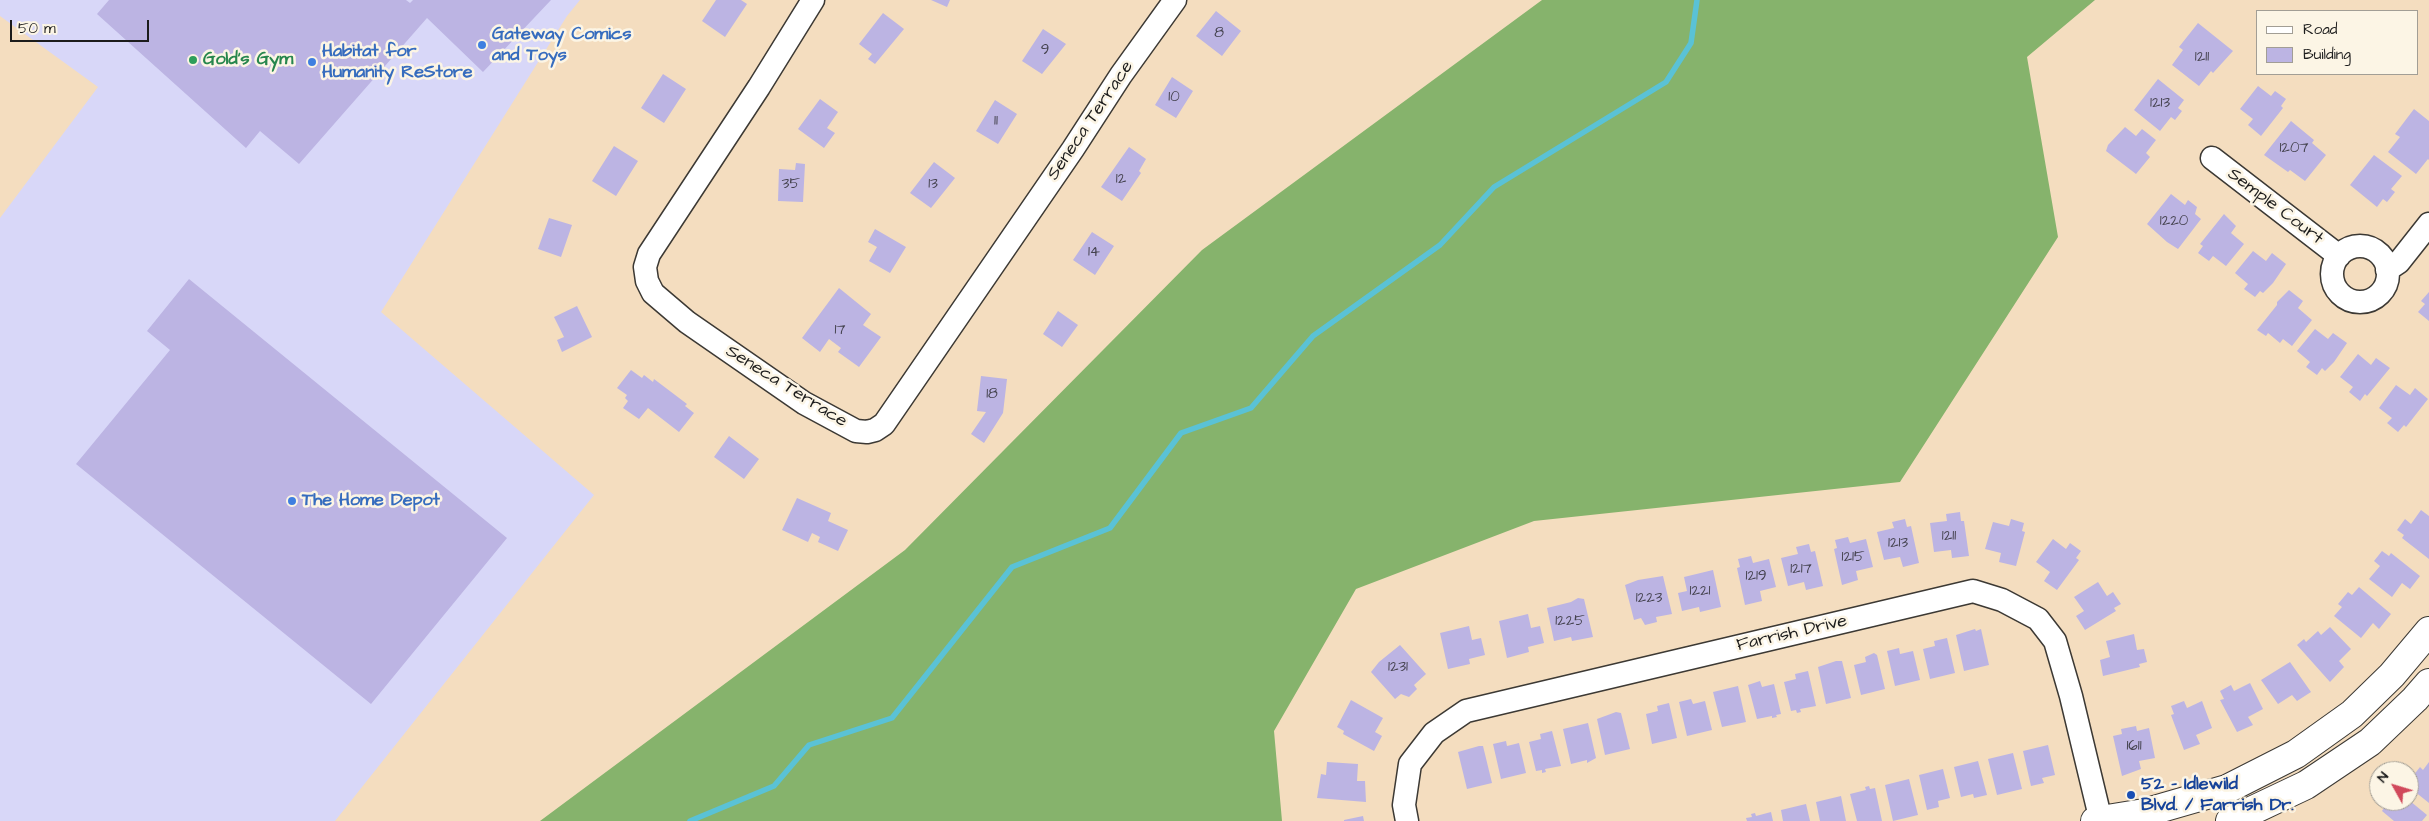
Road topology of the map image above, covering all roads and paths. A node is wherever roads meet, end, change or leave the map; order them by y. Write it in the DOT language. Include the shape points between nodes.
graph roads {
  1 [pos="813,0"];
  2 [pos="1175,0"];
  3 [pos="2212,158"];
  4 [pos="2429,224"];
  5 [pos="2339,256"];
  6 [pos="2388,270"];
  7 [pos="2429,631"];
  8 [pos="2429,683"];
  9 [pos="2099,820"];
  10 [pos="1407,821"];
  11 [pos="2230,821"];
  1 -- 2 [label="street, Seneca Terrace" via="649,254 645,267 652,293 687,322 804,403 856,432 875,430 884,424"];
  3 -- 5 [label="street, Semple Court"];
  4 -- 6 [label="street" via="2399,262"];
  5 -- 6 [label="street, Semple Court" via="2346,250 2364,246 2379,254"];
  5 -- 6 [label="street, Semple Court" via="2334,263 2333,280 2336,289 2349,300 2358,302 2375,297 2385,286"];
  7 -- 9 [label="street" via="2392,675 2352,714 2296,754 2227,790 2144,813"];
  8 -- 11 [label="street" via="2370,742 2306,785"];
  9 -- 10 [label="street, Farrish Drive" via="2055,641 2038,619 2002,600 1973,591 1466,711 1434,732 1410,764 1404,805"];
}
